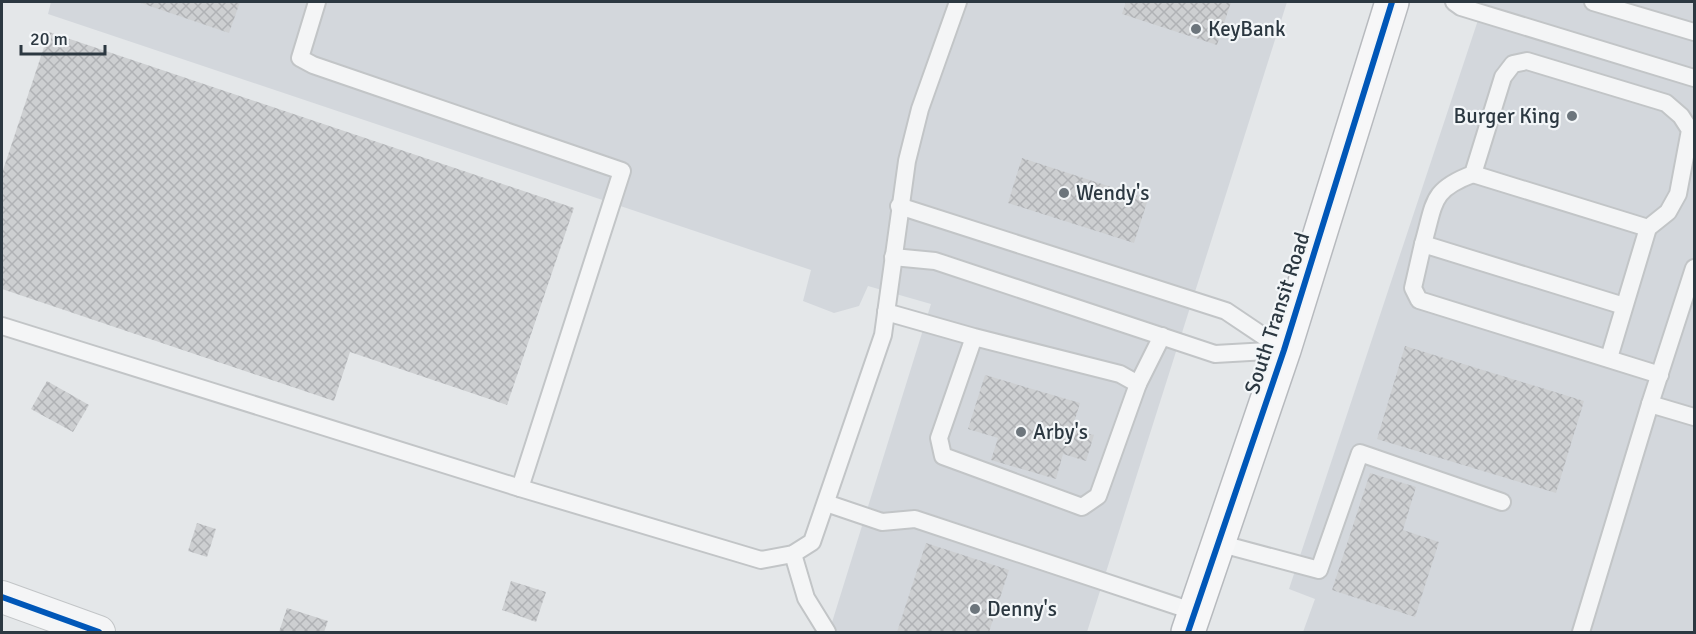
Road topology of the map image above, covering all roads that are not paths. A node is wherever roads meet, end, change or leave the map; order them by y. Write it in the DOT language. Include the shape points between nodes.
graph roads {
  1 [pos="317,2"];
  2 [pos="958,2"];
  3 [pos="1392,2"];
  4 [pos="1454,2"];
  5 [pos="1593,2"];
  6 [pos="1695,32"];
  7 [pos="1695,78"];
  8 [pos="1473,174"];
  9 [pos="899,206"];
  10 [pos="1648,228"];
  11 [pos="1423,244"];
  12 [pos="893,257"];
  13 [pos="1695,268"];
  14 [pos="1624,306"];
  15 [pos="886,312"];
  16 [pos="2,326"];
  17 [pos="1162,336"];
  18 [pos="974,337"];
  19 [pos="1284,350"];
  20 [pos="1609,358"];
  21 [pos="1660,375"];
  22 [pos="1138,384"];
  23 [pos="1650,404"];
  24 [pos="1695,417"];
  25 [pos="520,488"];
  26 [pos="1502,502"];
  27 [pos="826,503"];
  28 [pos="1218,543"];
  29 [pos="793,554"];
  30 [pos="2,597"];
  31 [pos="1191,622"];
  32 [pos="1584,632"];
  33 [pos="99,633"];
  34 [pos="827,633"];
  1 -- 25 [label="lane" via="300,58 622,171"];
  2 -- 9 [label="lane" via="920,109"];
  3 -- 19 [label="highway, South Transit Road"];
  4 -- 7 [label="lane" via="1461,8"];
  5 -- 6 [label="lane"];
  8 -- 10 [label="lane"];
  8 -- 10 [label="lane" via="1503,76 1513,64 1527,60 1666,103 1681,116 1690,130 1678,194 1668,212"];
  8 -- 11 [label="lane" via="1450,182 1437,196"];
  9 -- 12 [label="lane"];
  9 -- 19 [label="lane" via="1226,311"];
  10 -- 14 [label="lane"];
  11 -- 14 [label="lane"];
  11 -- 20 [label="lane" via="1413,288 1419,300"];
  12 -- 15 [label="lane"];
  12 -- 17 [label="lane" via="935,261"];
  13 -- 21 [label="lane"];
  14 -- 20 [label="lane"];
  15 -- 18 [label="lane"];
  15 -- 27 [label="lane" via="883,335"];
  16 -- 25 [label="lane"];
  17 -- 19 [label="lane" via="1215,354"];
  17 -- 22 [label="lane"];
  18 -- 22 [label="lane" via="1120,374"];
  18 -- 22 [label="lane" via="939,438 943,456 1082,507 1098,496"];
  19 -- 28 [label="highway, South Transit Road"];
  20 -- 21 [label="lane"];
  21 -- 23 [label="lane"];
  23 -- 24 [label="lane"];
  23 -- 32 [label="lane"];
  25 -- 29 [label="lane" via="761,560"];
  26 -- 28 [label="lane" via="1360,453 1319,570"];
  27 -- 29 [label="lane" via="812,542"];
  27 -- 31 [label="lane" via="882,522 915,519"];
  28 -- 31 [label="highway, South Transit Road"];
  29 -- 34 [label="lane" via="806,598"];
  30 -- 33 [label="street"];
}
